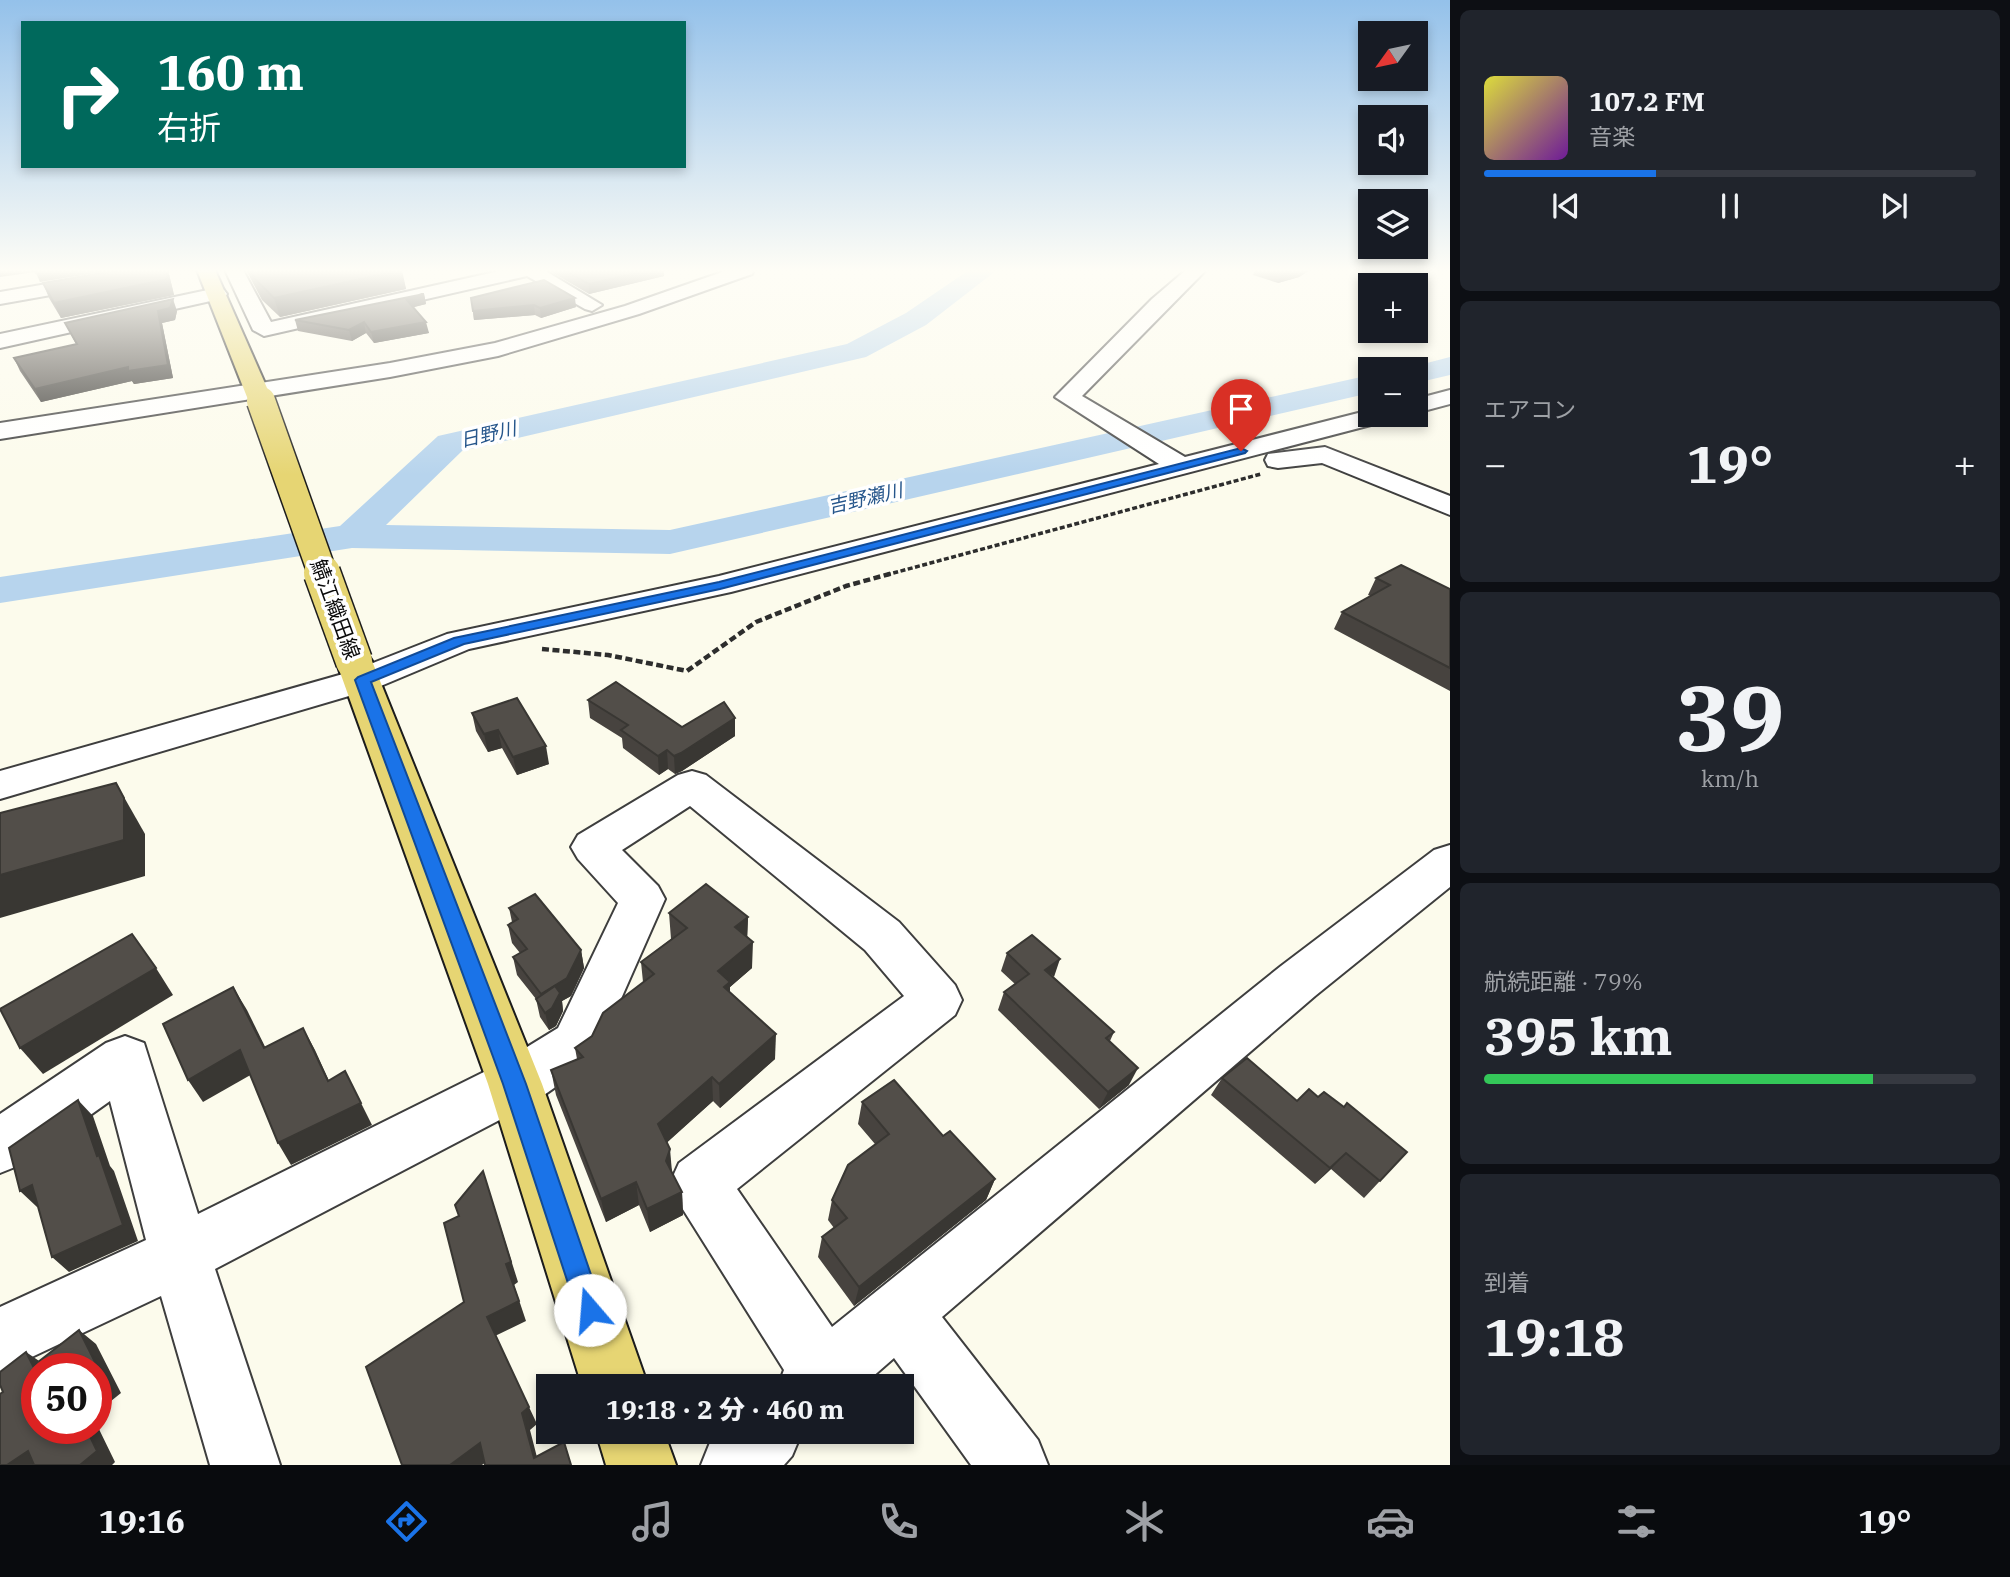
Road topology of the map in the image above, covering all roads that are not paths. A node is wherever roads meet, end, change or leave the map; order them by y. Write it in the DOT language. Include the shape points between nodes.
graph roads {
  1 [pos="235,338"];
  2 [pos="536,338"];
  3 [pos="577,338"];
  4 [pos="1127,338"];
  5 [pos="257,393"];
  6 [pos="377,395"];
  7 [pos="1450,397"];
  8 [pos="327,402"];
  9 [pos="1428,403"];
  10 [pos="1358,420"];
  11 [pos="0,431"];
  12 [pos="0,444"];
  13 [pos="1180,459"];
  14 [pos="1450,506"];
  15 [pos="359,671"];
  16 [pos="0,785"];
  17 [pos="1450,862"];
  18 [pos="514,1084"];
  19 [pos="0,1146"];
  20 [pos="180,1255"];
  21 [pos="900,1314"];
  22 [pos="0,1340"];
  23 [pos="611,1374"];
  24 [pos="815,1374"];
  25 [pos="824,1374"];
  26 [pos="634,1444"];
  27 [pos="756,1444"];
  28 [pos="245,1465"];
  29 [pos="641,1465"];
  30 [pos="736,1465"];
  31 [pos="1013,1465"];
  1 -- 5 [label="main road, 鯖江織田線"];
  2 -- 5 [label="street" via="418,366"];
  3 -- 6 [label="street"];
  4 -- 13 [label="street" via="1067,397"];
  5 -- 11 [label="street"];
  5 -- 15 [label="main road, 鯖江織田線, bridge"];
  7 -- 9 [label="street"];
  8 -- 12 [label="street" via="220,409"];
  10 -- 13 [label="street"];
  13 -- 14 [label="street" via="1259,462 1325,455"];
  13 -- 15 [label="street" via="1059,500 720,585 459,641"];
  15 -- 16 [label="street"];
  15 -- 18 [label="main road, 鯖江織田線"];
  17 -- 21 [label="street" via="1298,981"];
  18 -- 20 [label="street"];
  18 -- 23 [label="main road, 鯖江織田線"];
  18 -- 24 [label="street" via="576,1044 642,899 593,847 692,785 882,936 937,1000 699,1183"];
  19 -- 20 [label="street" via="125,1060"];
  20 -- 22 [label="street"];
  20 -- 28 [label="street"];
  21 -- 25 [label="street"];
  21 -- 31 [label="street"];
  26 -- 29 [label="main road"];
  27 -- 30 [label="street"];
}
